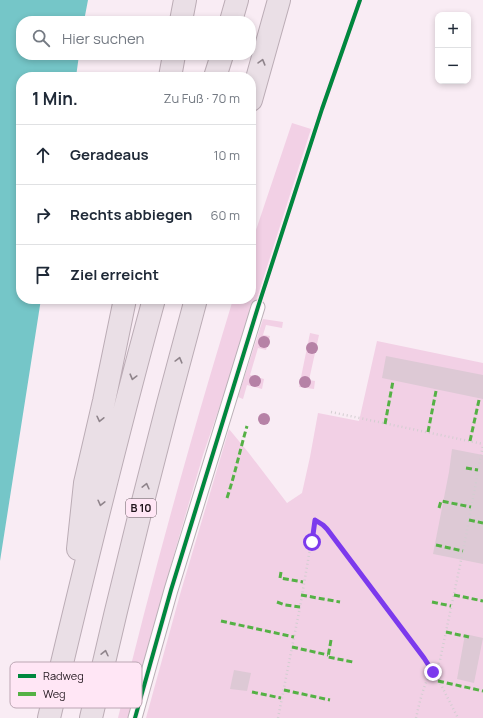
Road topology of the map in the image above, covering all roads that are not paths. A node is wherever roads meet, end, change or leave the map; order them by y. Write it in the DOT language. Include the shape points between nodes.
graph roads {
  1 [pos="185,0"];
  2 [pos="237,0"];
  3 [pos="279,0"];
  4 [pos="182,16"];
  5 [pos="232,16"];
  6 [pos="173,60"];
  7 [pos="220,60"];
  8 [pos="171,72"];
  9 [pos="217,72"];
  10 [pos="256,82"];
  11 [pos="124,304"];
  12 [pos="153,304"];
  13 [pos="195,304"];
  14 [pos="258,307"];
  15 [pos="69,634"];
  16 [pos="63,662"];
  17 [pos="104,662"];
  18 [pos="142,693"];
  19 [pos="52,708"];
  20 [pos="93,708"];
  21 [pos="138,708"];
  22 [pos="50,718"];
  23 [pos="91,718"];
  24 [pos="135,718"];
  1 -- 4 [label="highway"];
  2 -- 5 [label="highway"];
  10 -- 3 [label="highway, one-way"];
  6 -- 8 [label="highway"];
  7 -- 9 [label="highway"];
  11 -- 15 [label="highway, one-way" via="85,483"];
  12 -- 15 [label="highway, one-way"];
  17 -- 13 [label="highway, B 10, one-way" via="164,415"];
  14 -- 18 [label="lane"];
  15 -- 16 [label="highway"];
  19 -- 22 [label="highway"];
  23 -- 20 [label="highway, B 10, one-way"];
  21 -- 24 [label="lane"];
}
